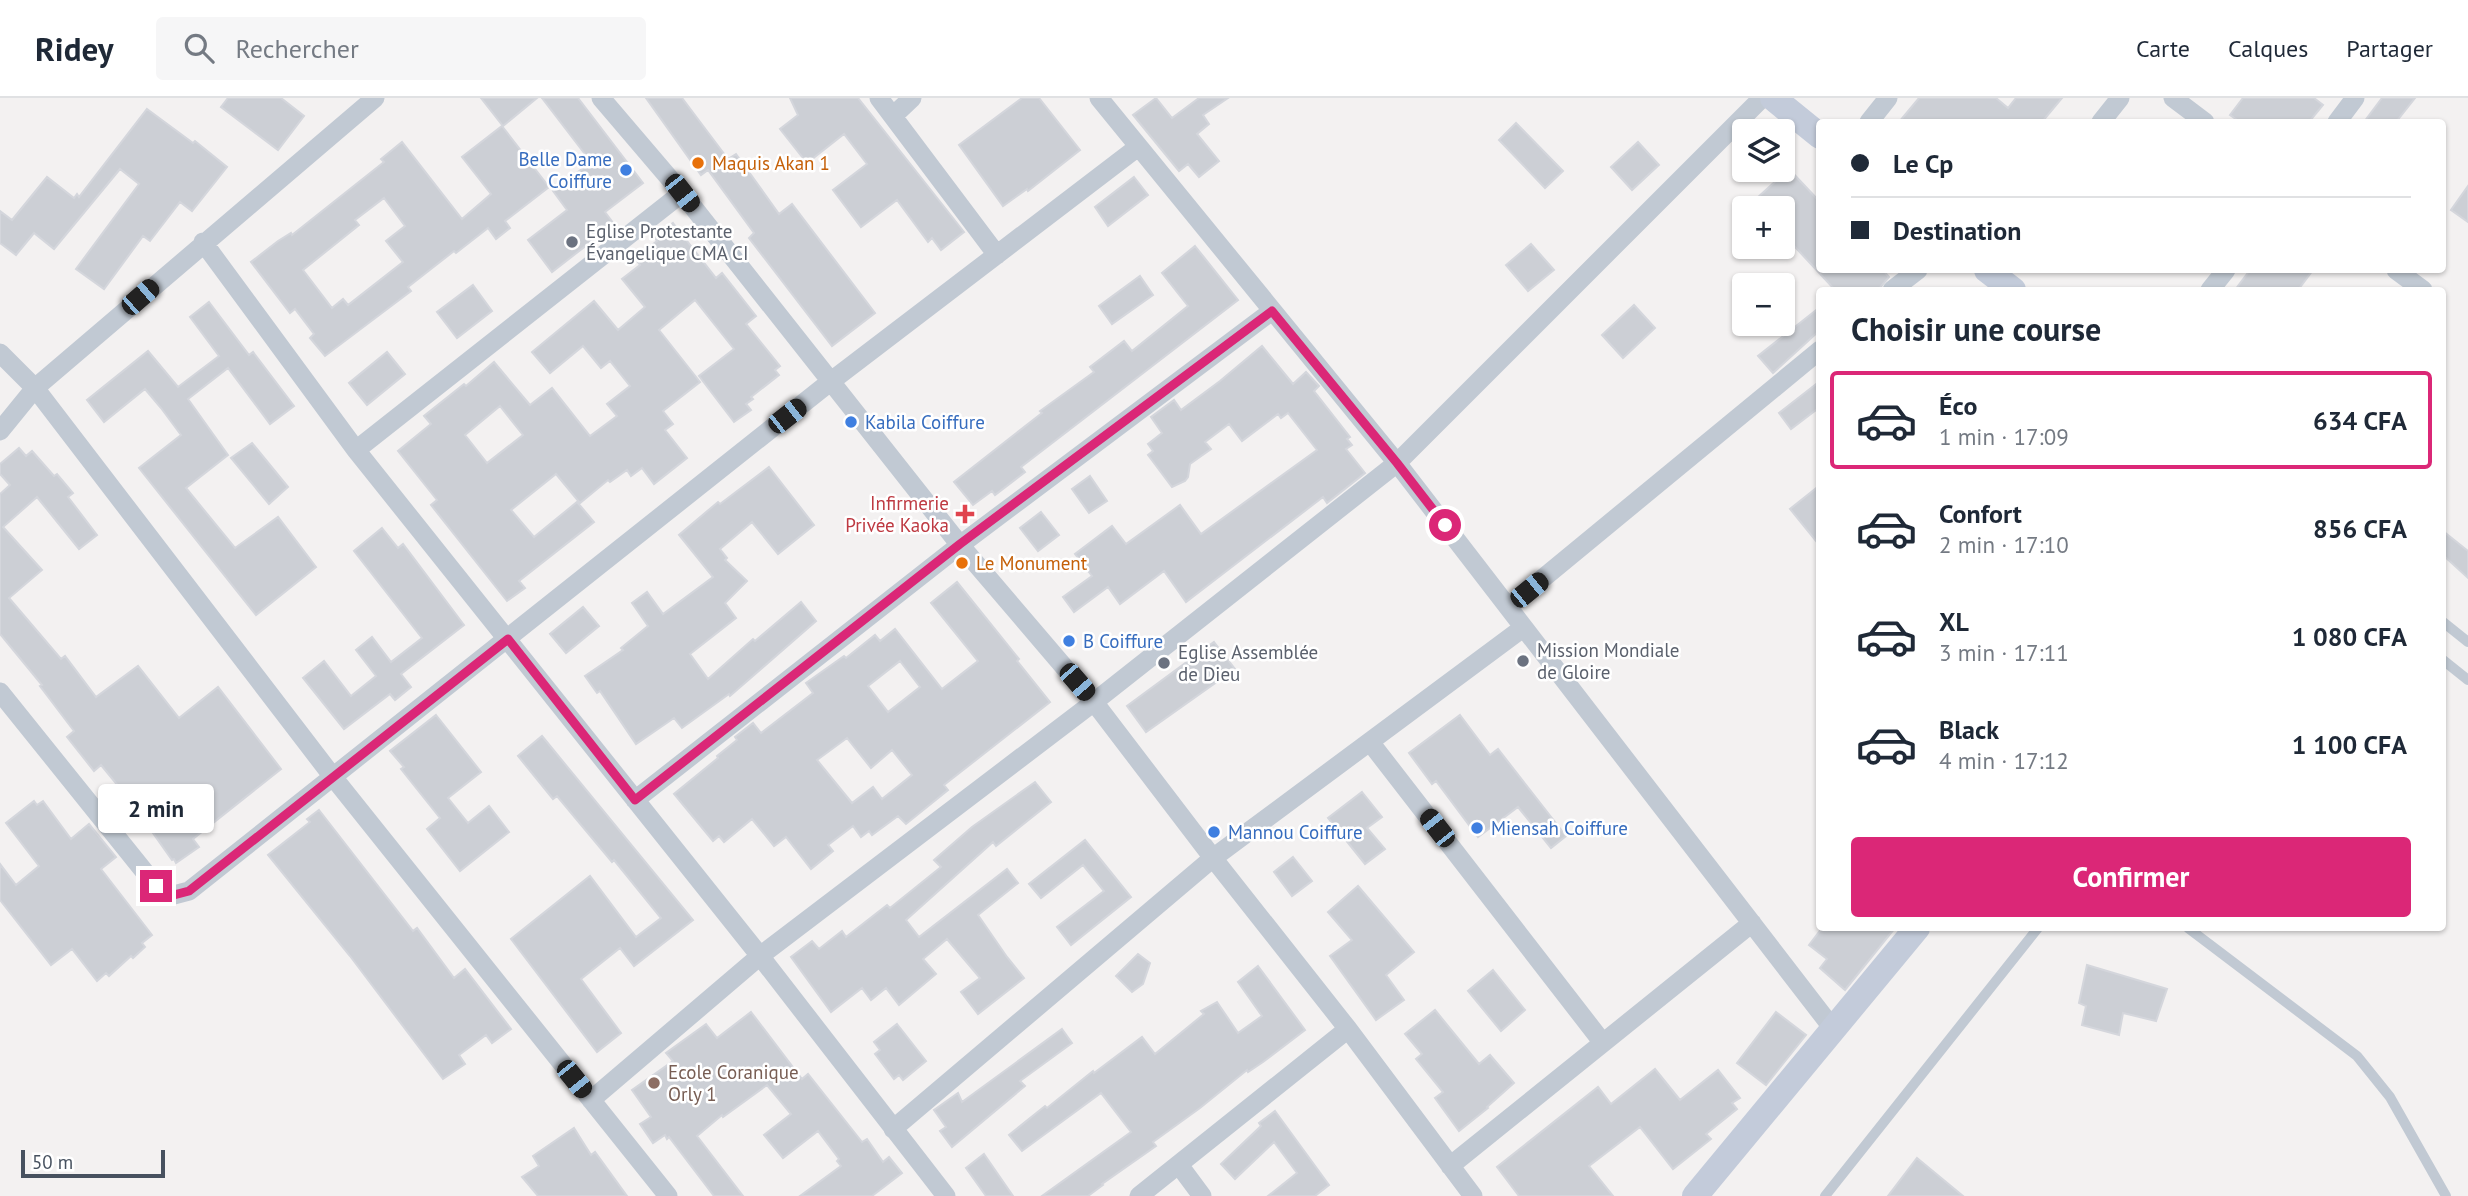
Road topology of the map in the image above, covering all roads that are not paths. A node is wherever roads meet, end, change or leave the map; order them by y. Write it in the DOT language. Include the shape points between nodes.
graph roads {
  1 [pos="375,98"];
  2 [pos="601,98"];
  3 [pos="879,98"];
  4 [pos="912,98"];
  5 [pos="1099,98"];
  6 [pos="1762,98"];
  7 [pos="1773,98"];
  8 [pos="1888,98"];
  9 [pos="2120,98"];
  10 [pos="2173,98"];
  11 [pos="2355,98"];
  12 [pos="893,116"];
  13 [pos="1871,119"];
  14 [pos="2103,119"];
  15 [pos="2200,119"];
  16 [pos="2339,119"];
  17 [pos="1816,133"];
  18 [pos="1138,147"];
  19 [pos="682,193"];
  20 [pos="203,242"];
  21 [pos="997,254"];
  22 [pos="1913,273"];
  23 [pos="1991,273"];
  24 [pos="2224,273"];
  25 [pos="2400,273"];
  26 [pos="1896,287"];
  27 [pos="2009,287"];
  28 [pos="2212,287"];
  29 [pos="2419,287"];
  30 [pos="1272,311"];
  31 [pos="0,353"];
  32 [pos="1816,353"];
  33 [pos="830,382"];
  34 [pos="35,388"];
  35 [pos="0,431"];
  36 [pos="356,450"];
  37 [pos="1397,463"];
  38 [pos="960,544"];
  39 [pos="1508,607"];
  40 [pos="2446,624"];
  41 [pos="1523,628"];
  42 [pos="508,639"];
  43 [pos="2468,642"];
  44 [pos="2446,662"];
  45 [pos="2468,680"];
  46 [pos="0,692"];
  47 [pos="1094,702"];
  48 [pos="1370,742"];
  49 [pos="333,777"];
  50 [pos="635,800"];
  51 [pos="1213,858"];
  52 [pos="1752,923"];
  53 [pos="1915,931"];
  54 [pos="2036,931"];
  55 [pos="2192,931"];
  56 [pos="760,956"];
  57 [pos="1348,1029"];
  58 [pos="1834,1030"];
  59 [pos="1604,1043"];
  60 [pos="592,1100"];
  61 [pos="893,1129"];
  62 [pos="1179,1165"];
  63 [pos="1450,1166"];
  64 [pos="668,1196"];
  65 [pos="946,1196"];
  66 [pos="1139,1196"];
  67 [pos="1202,1196"];
  68 [pos="1473,1196"];
  69 [pos="1695,1196"];
  70 [pos="1825,1196"];
  71 [pos="2446,1196"];
  1 -- 20 [label="street"];
  2 -- 19 [label="street"];
  3 -- 12 [label="street"];
  4 -- 12 [label="street"];
  5 -- 18 [label="street"];
  6 -- 37 [label="street"];
  7 -- 17 [label="street"];
  8 -- 13 [label="street"];
  9 -- 14 [label="street"];
  10 -- 15 [label="street"];
  11 -- 16 [label="street"];
  12 -- 21 [label="street"];
  18 -- 21 [label="street"];
  18 -- 30 [label="street"];
  19 -- 33 [label="street"];
  19 -- 36 [label="street"];
  20 -- 34 [label="street"];
  20 -- 36 [label="street"];
  21 -- 33 [label="street"];
  22 -- 26 [label="street"];
  23 -- 27 [label="street"];
  24 -- 28 [label="street"];
  25 -- 29 [label="street"];
  30 -- 37 [label="street"];
  30 -- 38 [label="street"];
  31 -- 34 [label="street"];
  32 -- 39 [label="street"];
  33 -- 38 [label="street"];
  33 -- 42 [label="street"];
  34 -- 35 [label="street"];
  34 -- 49 [label="street"];
  36 -- 42 [label="street"];
  37 -- 39 [label="street"];
  37 -- 47 [label="street"];
  38 -- 47 [label="street"];
  38 -- 50 [label="street"];
  39 -- 41 [label="street"];
  40 -- 43 [label="lane"];
  41 -- 48 [label="street"];
  41 -- 52 [label="street"];
  42 -- 49 [label="street"];
  42 -- 50 [label="street"];
  44 -- 45 [label="lane"];
  46 -- 49 [label="street" via="156,886 170,896 189,891"];
  47 -- 51 [label="street"];
  47 -- 56 [label="street"];
  48 -- 51 [label="street"];
  48 -- 59 [label="street"];
  49 -- 60 [label="street"];
  50 -- 56 [label="street"];
  51 -- 57 [label="street"];
  51 -- 61 [label="street"];
  52 -- 58 [label="street"];
  52 -- 59 [label="street"];
  53 -- 58 [label="street"];
  54 -- 70 [label="lane"];
  55 -- 71 [label="lane" via="2357,1056 2390,1097"];
  56 -- 60 [label="street"];
  56 -- 61 [label="street"];
  57 -- 62 [label="street"];
  57 -- 63 [label="street"];
  58 -- 69 [label="street"];
  59 -- 63 [label="street"];
  60 -- 64 [label="street"];
  61 -- 65 [label="street"];
  62 -- 66 [label="street"];
  62 -- 67 [label="street"];
  63 -- 68 [label="street"];
}
